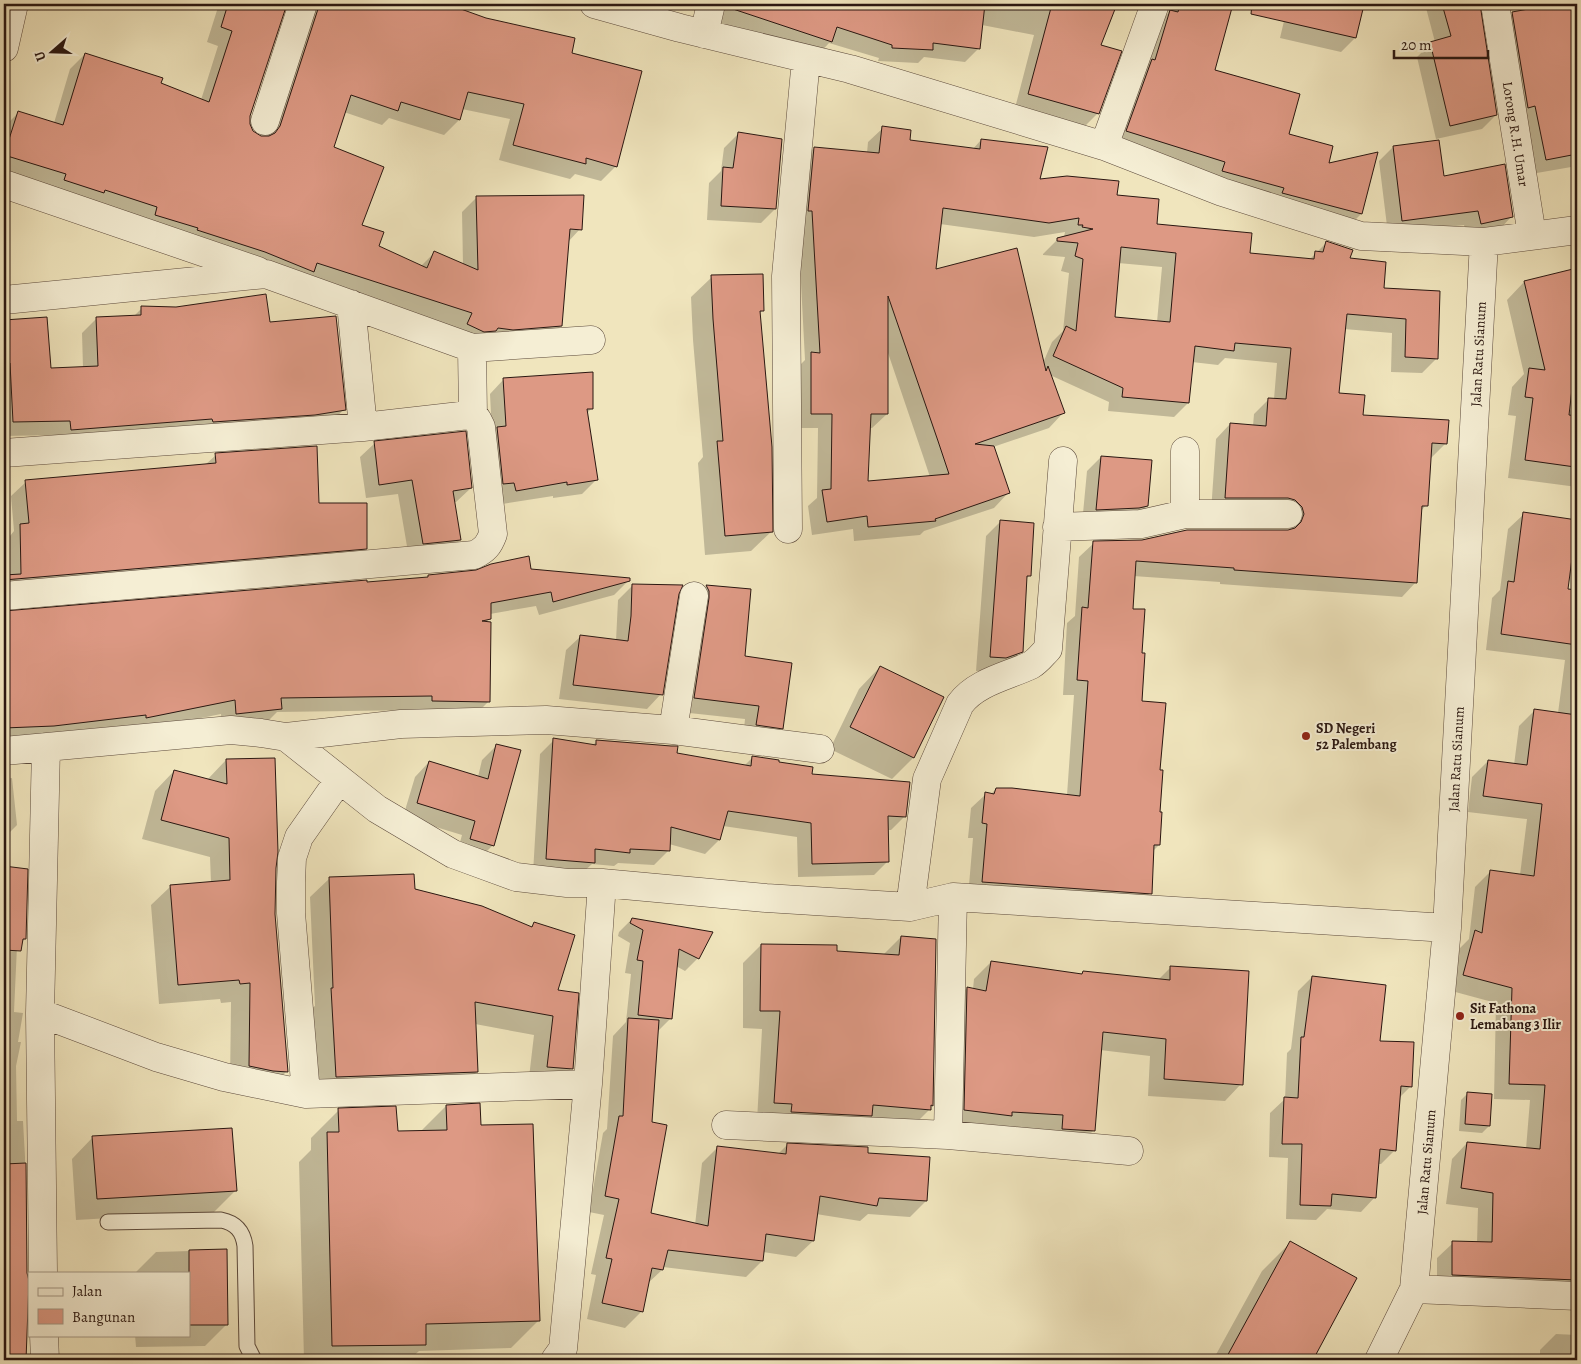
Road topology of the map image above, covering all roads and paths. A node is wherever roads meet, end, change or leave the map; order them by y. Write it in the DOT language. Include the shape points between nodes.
graph roads {
  1 [pos="14,4"];
  2 [pos="304,4"];
  3 [pos="594,4"];
  4 [pos="711,4"];
  5 [pos="1155,4"];
  6 [pos="1495,4"];
  7 [pos="704,34"];
  8 [pos="4,48"];
  9 [pos="806,59"];
  10 [pos="265,121"];
  11 [pos="1104,146"];
  12 [pos="4,184"];
  13 [pos="1577,230"];
  14 [pos="1532,235"];
  15 [pos="1484,242"];
  16 [pos="266,274"];
  17 [pos="4,300"];
  18 [pos="351,304"];
  19 [pos="591,340"];
  20 [pos="472,348"];
  21 [pos="473,416"];
  22 [pos="363,427"];
  23 [pos="1185,451"];
  24 [pos="4,453"];
  25 [pos="1063,461"];
  26 [pos="1185,514"];
  27 [pos="1288,514"];
  28 [pos="1057,527"];
  29 [pos="788,529"];
  30 [pos="4,596"];
  31 [pos="694,596"];
  32 [pos="673,730"];
  33 [pos="286,737"];
  34 [pos="46,747"];
  35 [pos="820,749"];
  36 [pos="4,751"];
  37 [pos="339,780"];
  38 [pos="602,883"];
  39 [pos="953,898"];
  40 [pos="910,908"];
  41 [pos="1448,928"];
  42 [pos="40,1013"];
  43 [pos="588,1084"];
  44 [pos="306,1094"];
  45 [pos="726,1125"];
  46 [pos="948,1135"];
  47 [pos="1129,1151"];
  48 [pos="108,1222"];
  49 [pos="43,1272"];
  50 [pos="1414,1289"];
  51 [pos="1577,1296"];
  52 [pos="44,1336"];
  53 [pos="44,1360"];
  54 [pos="254,1360"];
  55 [pos="555,1360"];
  56 [pos="1379,1360"];
  1 -- 8 [label="street"];
  2 -- 10 [label="street"];
  3 -- 7 [label="street"];
  4 -- 7 [label="street"];
  5 -- 11 [label="street"];
  6 -- 14 [label="street, Lorong R.H. Umar"];
  7 -- 9 [label="street"];
  9 -- 11 [label="street" via="850,69"];
  9 -- 29 [label="street" via="786,276"];
  11 -- 15 [label="street" via="1222,192 1361,236"];
  12 -- 16 [label="street"];
  13 -- 14 [label="street"];
  14 -- 15 [label="street"];
  15 -- 41 [label="street, Jalan Ratu Sianum"];
  16 -- 17 [label="street"];
  16 -- 18 [label="street"];
  18 -- 20 [label="street"];
  18 -- 22 [label="street"];
  19 -- 20 [label="street"];
  20 -- 21 [label="street"];
  21 -- 22 [label="street"];
  21 -- 30 [label="street" via="481,427 493,534 487,547 474,555"];
  22 -- 24 [label="street"];
  23 -- 26 [label="street"];
  25 -- 28 [label="street"];
  26 -- 27 [label="street"];
  26 -- 28 [label="street" via="1141,524"];
  28 -- 40 [label="street" via="1048,649 1032,664 977,689 960,704 927,779"];
  31 -- 32 [label="street"];
  32 -- 33 [label="street" via="546,720 401,724"];
  32 -- 35 [label="street"];
  33 -- 34 [label="street" via="231,730"];
  33 -- 37 [label="street"];
  34 -- 36 [label="street"];
  34 -- 42 [label="street"];
  37 -- 38 [label="street" via="376,810 453,854 516,877"];
  37 -- 44 [label="street" via="299,837 292,858 292,913"];
  38 -- 40 [label="street"];
  38 -- 43 [label="street"];
  39 -- 40 [label="street"];
  39 -- 41 [label="street"];
  39 -- 46 [label="street"];
  41 -- 50 [label="street, Jalan Ratu Sianum"];
  42 -- 44 [label="street" via="156,1057"];
  42 -- 49 [label="street"];
  43 -- 44 [label="street"];
  43 -- 55 [label="street" via="563,1349"];
  45 -- 46 [label="street"];
  46 -- 47 [label="street"];
  48 -- 54 [label="lane" via="221,1220 231,1222 239,1229 245,1246 247,1346"];
  50 -- 51 [label="street"];
  50 -- 56 [label="street, Jalan Ratu Sianum"];
  52 -- 53 [label="street"];
}
